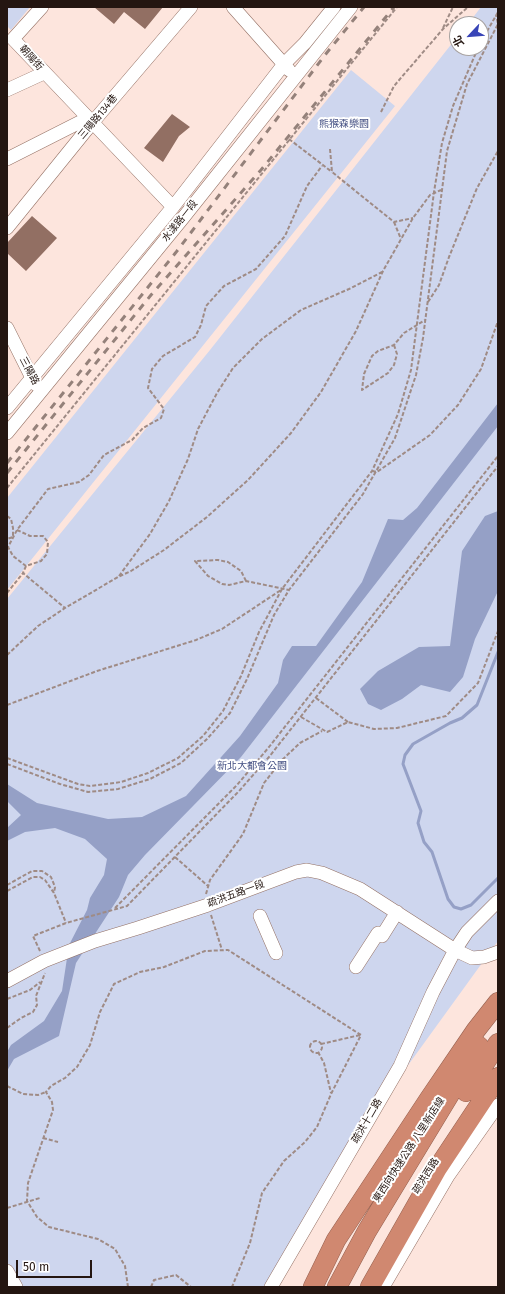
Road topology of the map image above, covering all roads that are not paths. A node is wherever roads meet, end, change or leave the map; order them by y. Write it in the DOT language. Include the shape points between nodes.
graph roads {
  1 [pos="42,7"];
  2 [pos="191,7"];
  3 [pos="233,7"];
  4 [pos="334,7"];
  5 [pos="351,7"];
  6 [pos="10,36"];
  7 [pos="284,64"];
  8 [pos="44,73"];
  9 [pos="294,78"];
  10 [pos="7,90"];
  11 [pos="90,120"];
  12 [pos="7,159"];
  13 [pos="173,207"];
  14 [pos="7,228"];
  15 [pos="7,328"];
  16 [pos="32,378"];
  17 [pos="40,392"];
  18 [pos="7,408"];
  19 [pos="7,433"];
  20 [pos="498,901"];
  21 [pos="397,912"];
  22 [pos="260,916"];
  23 [pos="455,950"];
  24 [pos="498,952"];
  25 [pos="276,953"];
  26 [pos="356,967"];
  27 [pos="7,981"];
  28 [pos="498,1002"];
  29 [pos="498,1009"];
  30 [pos="498,1019"];
  31 [pos="498,1044"];
  32 [pos="498,1068"];
  33 [pos="498,1077"];
  34 [pos="498,1105"];
  35 [pos="7,1271"];
  36 [pos="16,1287"];
  37 [pos="271,1287"];
  38 [pos="313,1287"];
  39 [pos="330,1287"];
  40 [pos="337,1287"];
  41 [pos="349,1287"];
  42 [pos="360,1287"];
  43 [pos="370,1287"];
  44 [pos="383,1287"];
  1 -- 6 [label="street, 朝陽街"];
  2 -- 11 [label="street, 三陽路134巷"];
  3 -- 7 [label="street"];
  4 -- 7 [label="street, 水漾路一段"];
  5 -- 9 [label="street, 水漾路一段"];
  6 -- 8 [label="street, 朝陽街"];
  7 -- 9 [label="street"];
  7 -- 13 [label="street, 水漾路一段"];
  8 -- 10 [label="street"];
  8 -- 11 [label="street, 朝陽街"];
  9 -- 17 [label="street, 水漾路一段"];
  11 -- 12 [label="street"];
  11 -- 13 [label="street, 朝陽街"];
  11 -- 14 [label="street, 三陽路134巷"];
  13 -- 16 [label="street, 水漾路一段"];
  15 -- 16 [label="street, 三陽路"];
  16 -- 17 [label="street, 三陽路"];
  16 -- 18 [label="street, 水漾路一段"];
  17 -- 19 [label="street, 水漾路一段"];
  20 -- 23 [label="street, 疏洪十二路" via="467,932"];
  21 -- 23 [label="street, 疏洪五路一段"];
  21 -- 26 [label="street"];
  21 -- 27 [label="street, 疏洪五路一段" via="360,889 322,873 307,870 95,941"];
  22 -- 25 [label="street"];
  23 -- 24 [label="street, 疏洪五路一段" via="472,958"];
  23 -- 37 [label="street, 疏洪十二路" via="432,992 400,1066"];
  28 -- 38 [label="highway" via="476,1030 336,1240"];
  29 -- 40 [label="highway" via="466,1069 403,1169"];
  30 -- 39 [label="highway, 東西向快速公路 八里新店線" via="402,1158"];
  31 -- 41 [label="highway, 東西向快速公路 八里新店線" via="398,1198"];
  32 -- 42 [label="street, 疏洪西路" via="412,1197"];
  33 -- 43 [label="highway" via="437,1169"];
  34 -- 44 [label="street, 疏洪西路" via="448,1176"];
  35 -- 36 [label="street"];
}
